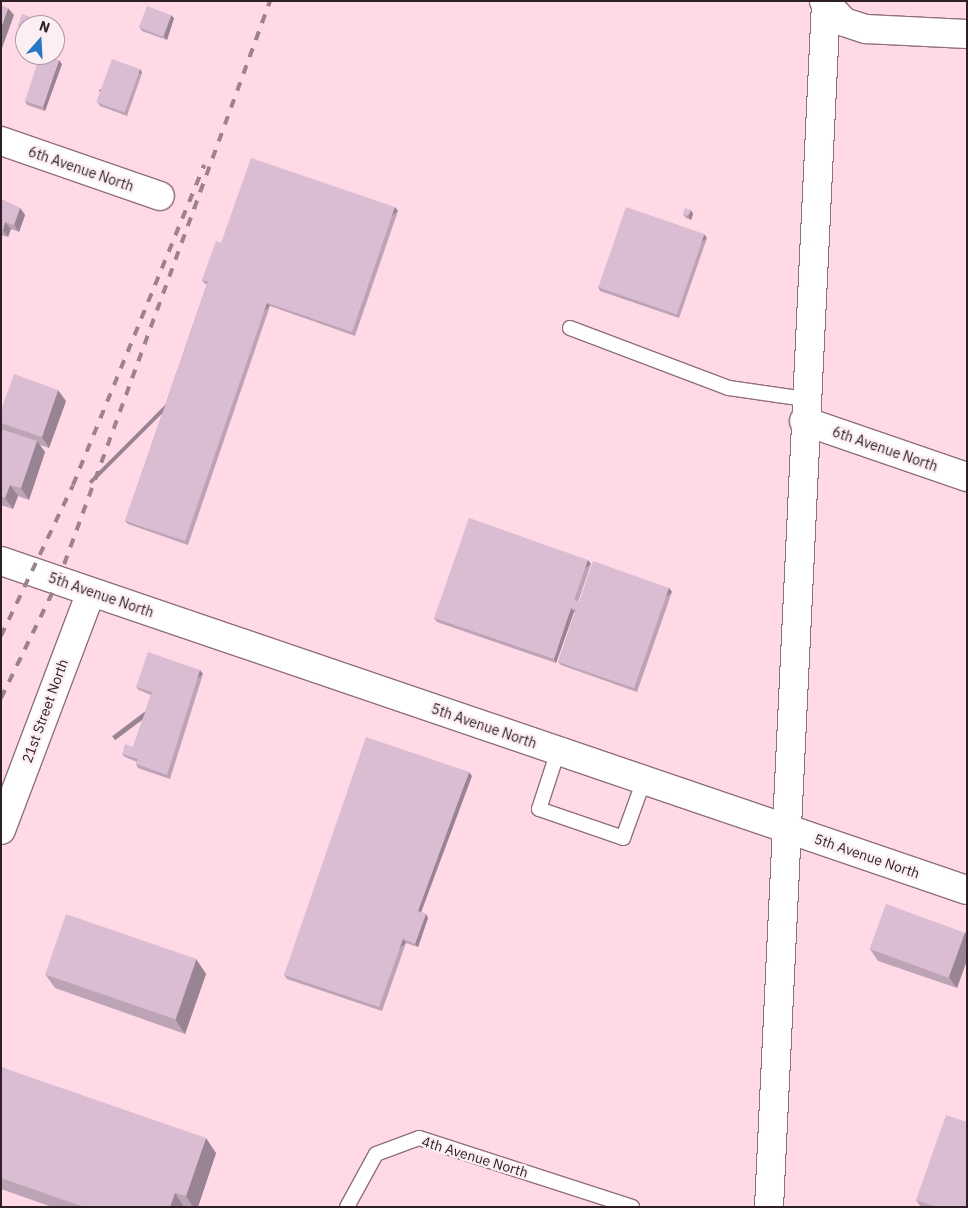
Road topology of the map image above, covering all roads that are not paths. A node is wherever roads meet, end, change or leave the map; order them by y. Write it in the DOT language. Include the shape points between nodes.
graph roads {
  1 [pos="826,1"];
  2 [pos="967,34"];
  3 [pos="1,141"];
  4 [pos="160,196"];
  5 [pos="570,328"];
  6 [pos="804,410"];
  7 [pos="967,477"];
  8 [pos="1,561"];
  9 [pos="91,592"];
  10 [pos="558,751"];
  11 [pos="644,780"];
  12 [pos="785,828"];
  13 [pos="1,830"];
  14 [pos="967,890"];
  15 [pos="347,1207"];
  16 [pos="632,1207"];
  17 [pos="769,1207"];
  1 -- 2 [label="street" via="844,22 866,29"];
  1 -- 6 [label="street"];
  3 -- 4 [label="street, 6th Avenue North"];
  5 -- 6 [label="lane" via="729,388"];
  6 -- 7 [label="street, 6th Avenue North"];
  6 -- 12 [label="street"];
  8 -- 9 [label="street, 5th Avenue North"];
  9 -- 10 [label="street, 5th Avenue North"];
  9 -- 13 [label="street, 21st Street North"];
  10 -- 11 [label="street, 5th Avenue North"];
  10 -- 11 [label="lane" via="539,809 623,838"];
  11 -- 12 [label="street, 5th Avenue North"];
  12 -- 14 [label="street, 5th Avenue North"];
  12 -- 17 [label="street"];
  15 -- 16 [label="lane, 4th Avenue North" via="376,1154 419,1138"];
}
